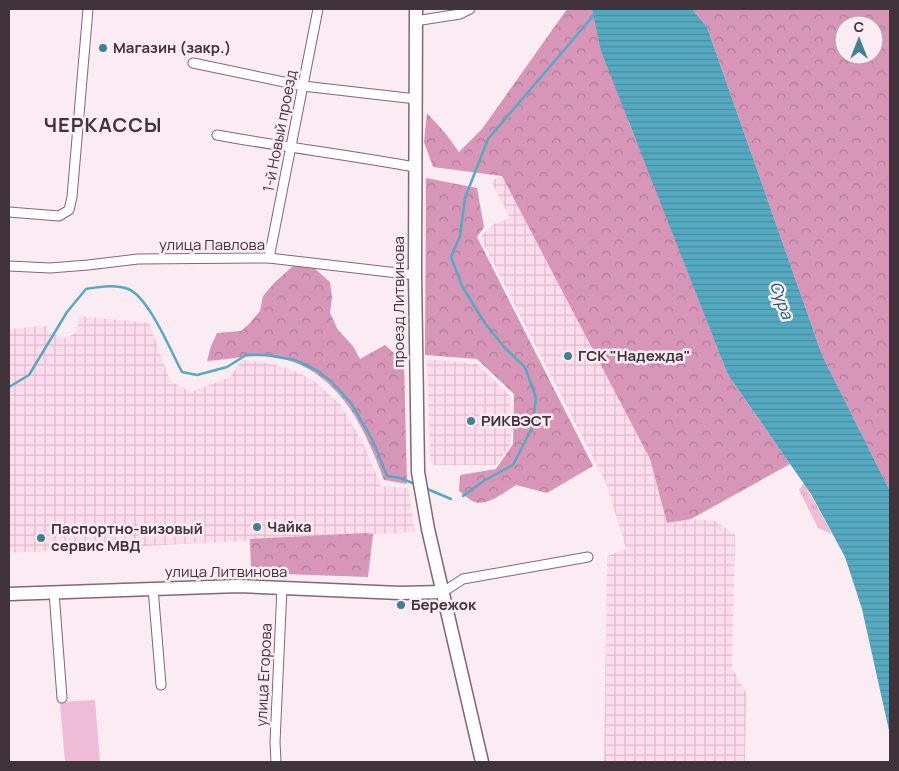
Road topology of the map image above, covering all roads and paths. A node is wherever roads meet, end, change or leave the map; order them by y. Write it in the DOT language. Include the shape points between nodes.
graph roads {
  1 [pos="88,9"];
  2 [pos="318,9"];
  3 [pos="470,9"];
  4 [pos="415,15"];
  5 [pos="193,63"];
  6 [pos="303,86"];
  7 [pos="416,99"];
  8 [pos="217,135"];
  9 [pos="290,148"];
  10 [pos="415,167"];
  11 [pos="9,212"];
  12 [pos="269,258"];
  13 [pos="9,266"];
  14 [pos="414,275"];
  15 [pos="588,557"];
  16 [pos="153,588"];
  17 [pos="282,588"];
  18 [pos="54,592"];
  19 [pos="443,592"];
  20 [pos="9,594"];
  21 [pos="161,685"];
  22 [pos="62,698"];
  23 [pos="276,762"];
  24 [pos="482,762"];
  1 -- 11 [label="street" via="69,210 59,216"];
  2 -- 6 [label="street, 1-й Новый проезд"];
  3 -- 4 [label="street" via="460,14"];
  4 -- 7 [label="main road, проезд Литвинова"];
  5 -- 6 [label="street"];
  6 -- 7 [label="street"];
  6 -- 9 [label="street, 1-й Новый проезд"];
  7 -- 10 [label="main road, проезд Литвинова"];
  8 -- 9 [label="street"];
  9 -- 10 [label="street"];
  9 -- 12 [label="street, 1-й Новый проезд"];
  10 -- 14 [label="main road, проезд Литвинова"];
  12 -- 13 [label="street, улица Павлова" via="138,259 50,268"];
  12 -- 14 [label="street, улица Павлова"];
  14 -- 19 [label="main road, проезд Литвинова" via="418,472"];
  15 -- 19 [label="street" via="464,579"];
  16 -- 17 [label="main road, улица Литвинова"];
  16 -- 18 [label="main road, улица Литвинова"];
  16 -- 21 [label="street"];
  17 -- 19 [label="main road, улица Литвинова"];
  17 -- 23 [label="street, улица Егорова"];
  18 -- 20 [label="main road, улица Литвинова"];
  18 -- 22 [label="street"];
  19 -- 24 [label="main road, проезд Литвинова"];
}
